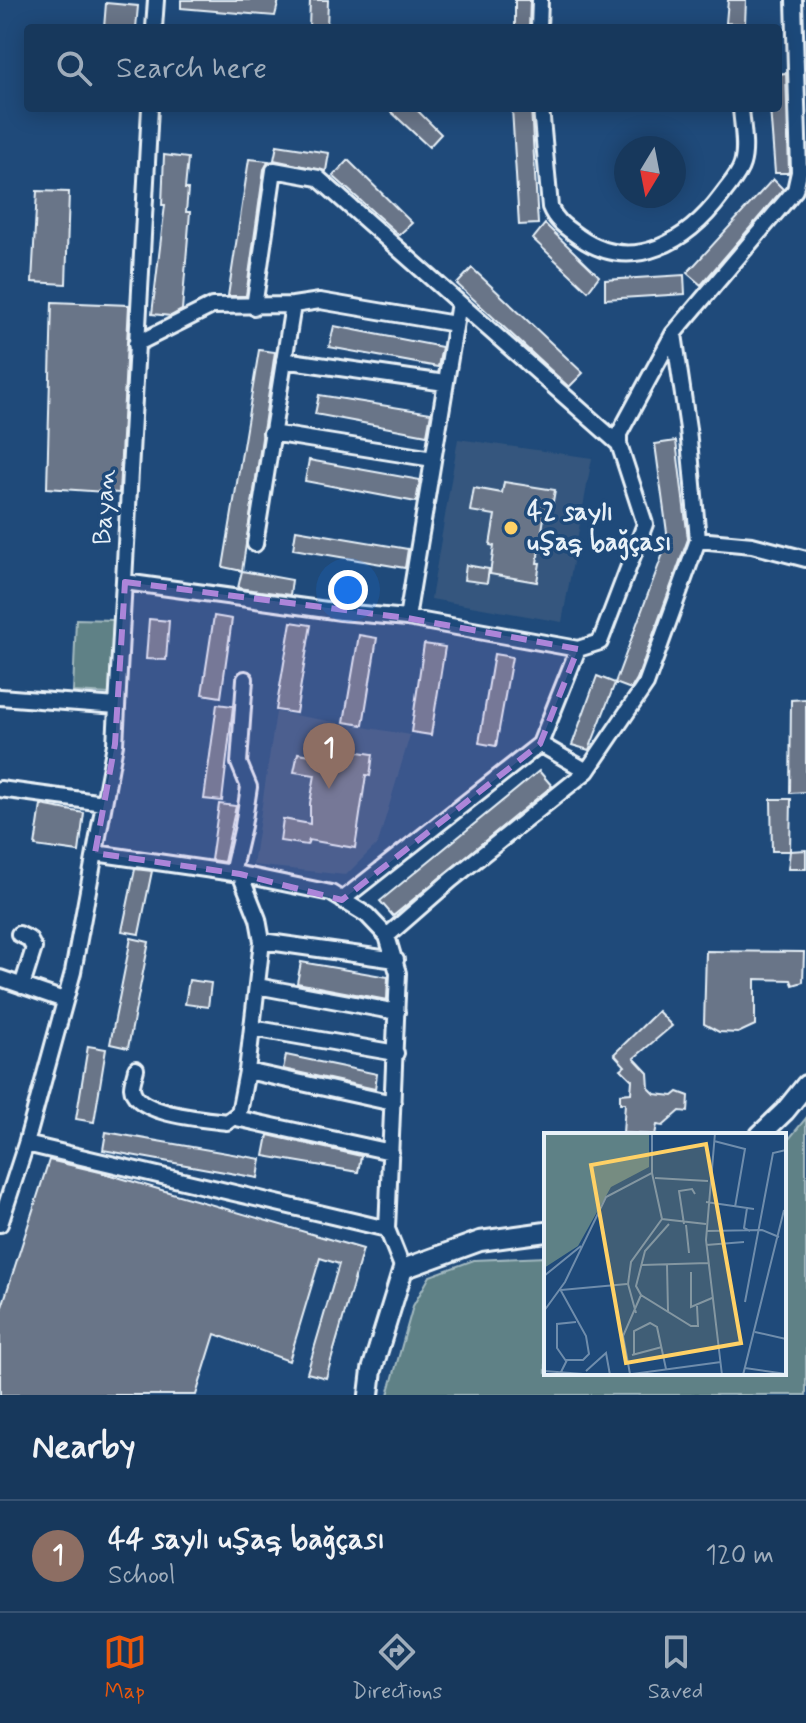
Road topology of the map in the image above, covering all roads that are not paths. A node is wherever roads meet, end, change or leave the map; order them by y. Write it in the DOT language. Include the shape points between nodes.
graph roads {
  1 [pos="156,0"];
  2 [pos="540,0"];
  3 [pos="794,0"];
  4 [pos="154,24"];
  5 [pos="539,24"];
  6 [pos="794,47"];
  7 [pos="782,48"];
  8 [pos="150,112"];
  9 [pos="541,112"];
  10 [pos="741,112"];
  11 [pos="459,303"];
  12 [pos="293,305"];
  13 [pos="254,307"];
  14 [pos="455,324"];
  15 [pos="673,334"];
  16 [pos="136,344"];
  17 [pos="284,360"];
  18 [pos="445,383"];
  19 [pos="271,433"];
  20 [pos="619,444"];
  21 [pos="433,459"];
  22 [pos="698,540"];
  23 [pos="255,544"];
  24 [pos="806,559"];
  25 [pos="125,582"];
  26 [pos="407,618"];
  27 [pos="578,649"];
  28 [pos="245,679"];
  29 [pos="0,697"];
  30 [pos="117,706"];
  31 [pos="540,744"];
  32 [pos="587,771"];
  33 [pos="0,789"];
  34 [pos="104,803"];
  35 [pos="95,853"];
  36 [pos="236,873"];
  37 [pos="342,900"];
  38 [pos="19,934"];
  39 [pos="387,936"];
  40 [pos="262,941"];
  41 [pos="396,960"];
  42 [pos="0,978"];
  43 [pos="22,986"];
  44 [pos="257,986"];
  45 [pos="64,1000"];
  46 [pos="397,1012"];
  47 [pos="252,1028"];
  48 [pos="396,1053"];
  49 [pos="136,1069"];
  50 [pos="247,1071"];
  51 [pos="806,1085"];
  52 [pos="393,1103"];
  53 [pos="236,1118"];
  54 [pos="762,1133"];
  55 [pos="26,1144"];
  56 [pos="391,1152"];
  57 [pos="0,1224"];
  58 [pos="387,1229"];
  59 [pos="544,1232"];
  60 [pos="403,1269"];
  61 [pos="369,1395"];
  1 -- 4 [label="street"];
  2 -- 5 [label="street"];
  3 -- 6 [label="street"];
  6 -- 7 [label="street"];
  6 -- 15 [label="street" via="799,172 795,190"];
  8 -- 16 [label="street, Bayan"];
  9 -- 10 [label="street" via="554,217 595,248 629,252 681,238 712,209 743,163"];
  11 -- 13 [label="street" via="318,178 276,169"];
  11 -- 14 [label="street"];
  11 -- 20 [label="street"];
  12 -- 13 [label="street"];
  12 -- 14 [label="street" via="320,301"];
  12 -- 17 [label="street"];
  13 -- 16 [label="street" via="212,306"];
  14 -- 18 [label="street"];
  15 -- 20 [label="street" via="619,434"];
  15 -- 22 [label="street"];
  16 -- 25 [label="street, Bayan"];
  17 -- 18 [label="street"];
  17 -- 19 [label="street"];
  18 -- 21 [label="street"];
  19 -- 21 [label="street"];
  19 -- 23 [label="street"];
  20 -- 27 [label="street" via="645,524 602,639"];
  21 -- 26 [label="street"];
  22 -- 24 [label="street" via="752,545"];
  22 -- 32 [label="street" via="646,684"];
  25 -- 26 [label="street"];
  25 -- 30 [label="street, Bayan"];
  26 -- 27 [label="street"];
  27 -- 31 [label="street"];
  28 -- 36 [label="street" via="239,763 249,787"];
  29 -- 30 [label="street"];
  30 -- 34 [label="street, Bayan"];
  31 -- 32 [label="street"];
  31 -- 37 [label="street"];
  32 -- 39 [label="street"];
  33 -- 34 [label="street"];
  34 -- 35 [label="street, Bayan"];
  35 -- 36 [label="street"];
  35 -- 45 [label="street, Bayan"];
  36 -- 37 [label="street" via="331,893"];
  36 -- 40 [label="street" via="258,919"];
  37 -- 39 [label="street"];
  38 -- 43 [label="street" via="34,948"];
  39 -- 41 [label="street"];
  40 -- 41 [label="street"];
  40 -- 44 [label="street"];
  41 -- 46 [label="street"];
  42 -- 43 [label="street"];
  43 -- 45 [label="street"];
  44 -- 46 [label="street"];
  44 -- 47 [label="street"];
  45 -- 55 [label="street, Bayan"];
  46 -- 48 [label="street"];
  47 -- 48 [label="street"];
  47 -- 50 [label="street"];
  48 -- 52 [label="street"];
  49 -- 53 [label="street" via="132,1088 146,1107 227,1122"];
  50 -- 52 [label="street"];
  50 -- 53 [label="street"];
  51 -- 54 [label="main road"];
  52 -- 56 [label="street"];
  53 -- 56 [label="street"];
  55 -- 57 [label="street, Bayan"];
  55 -- 58 [label="street"];
  56 -- 58 [label="street"];
  58 -- 60 [label="street"];
  59 -- 60 [label="main road" via="480,1241"];
  60 -- 61 [label="main road"];
}
